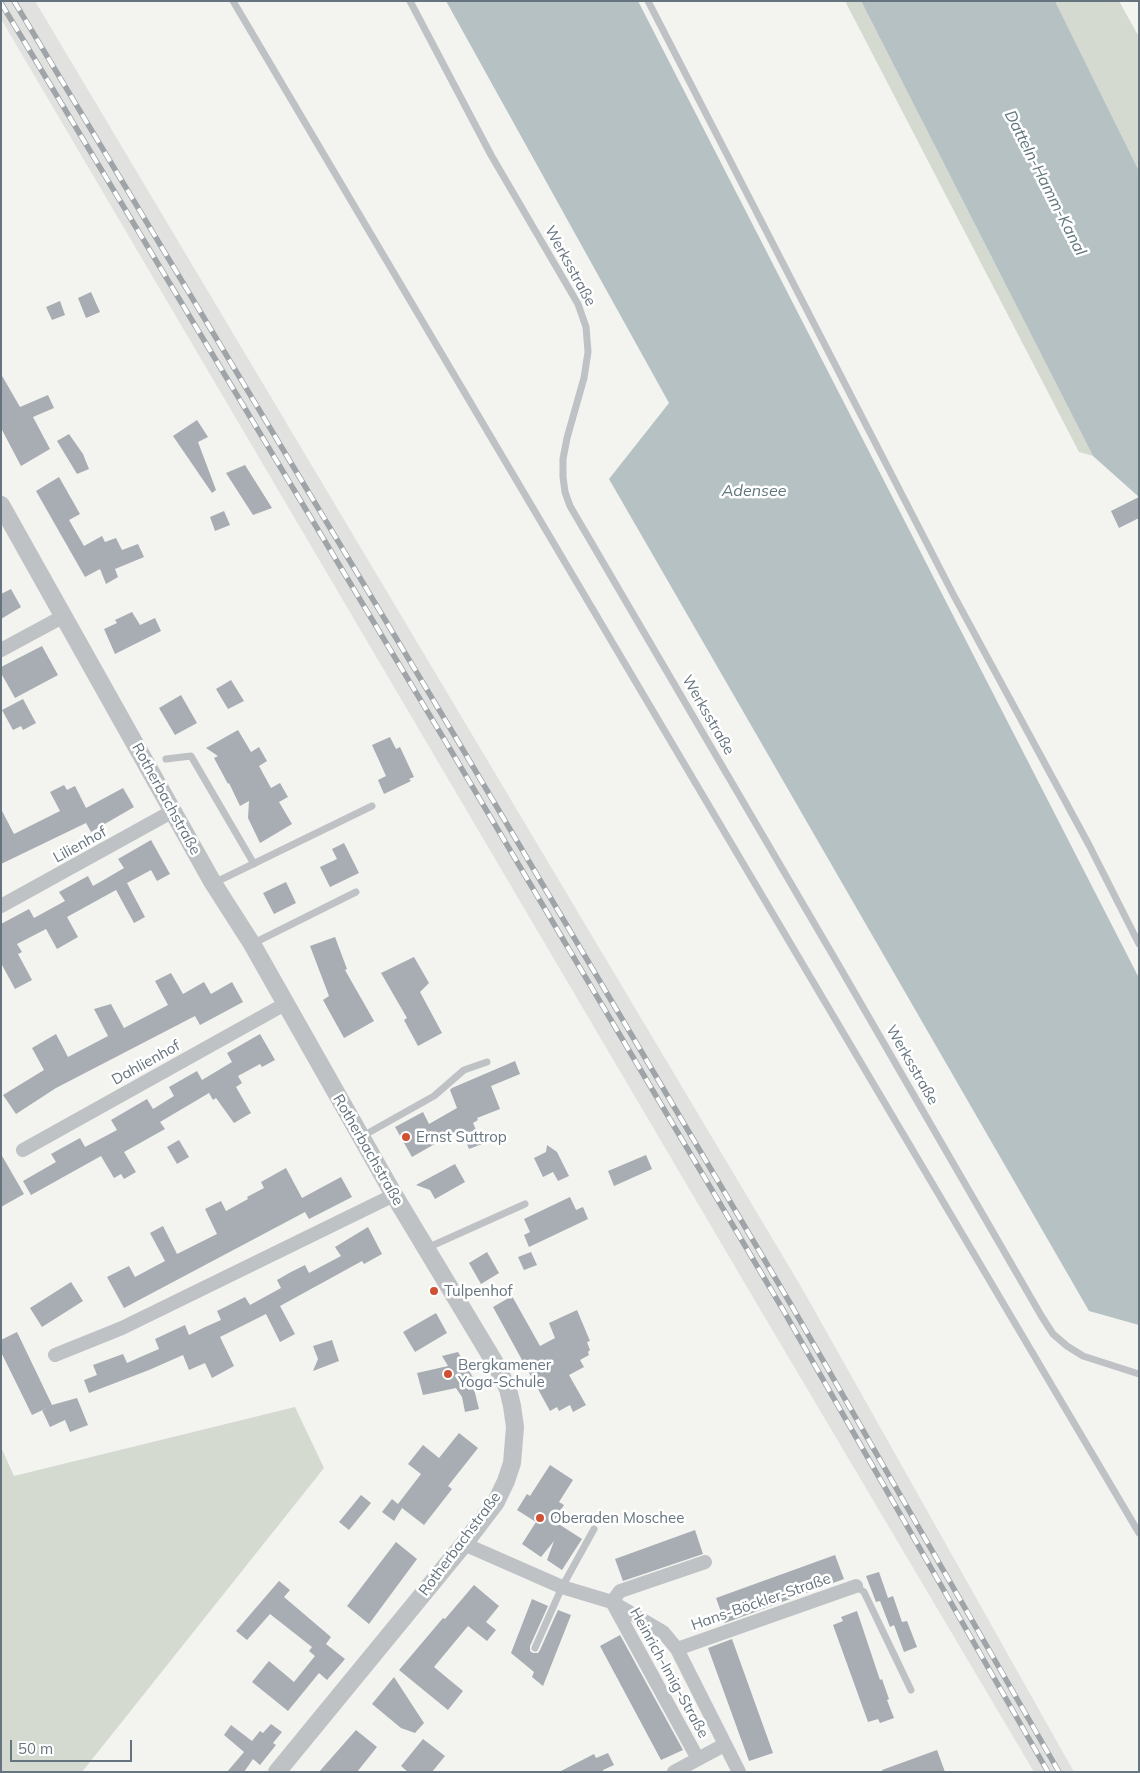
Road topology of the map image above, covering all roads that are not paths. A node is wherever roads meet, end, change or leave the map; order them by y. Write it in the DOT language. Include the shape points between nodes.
graph roads {
  1 [pos="232,1"];
  2 [pos="410,1"];
  3 [pos="648,1"];
  4 [pos="1,505"];
  5 [pos="64,616"];
  6 [pos="1,650"];
  7 [pos="166,759"];
  8 [pos="372,806"];
  9 [pos="173,811"];
  10 [pos="254,864"];
  11 [pos="213,883"];
  12 [pos="356,892"];
  13 [pos="1,906"];
  14 [pos="252,944"];
  15 [pos="1139,944"];
  16 [pos="285,1004"];
  17 [pos="487,1062"];
  18 [pos="361,1137"];
  19 [pos="23,1150"];
  20 [pos="394,1195"];
  21 [pos="525,1204"];
  22 [pos="426,1248"];
  23 [pos="55,1355"];
  24 [pos="1139,1374"];
  25 [pos="594,1529"];
  26 [pos="1139,1533"];
  27 [pos="464,1544"];
  28 [pos="705,1562"];
  29 [pos="856,1586"];
  30 [pos="562,1587"];
  31 [pos="612,1602"];
  32 [pos="535,1648"];
  33 [pos="677,1649"];
  34 [pos="911,1690"];
  35 [pos="724,1745"];
  36 [pos="698,1759"];
  37 [pos="277,1772"];
  38 [pos="674,1772"];
  39 [pos="739,1772"];
  1 -- 26 [label="lane"];
  2 -- 24 [label="lane, Werksstraße" via="491,155 578,304 586,327 588,352 584,378 564,459 563,477 570,506 1053,1334 1083,1356"];
  3 -- 15 [label="lane" via="953,594"];
  4 -- 5 [label="street, Rotherbachstraße"];
  5 -- 6 [label="street"];
  5 -- 9 [label="street, Rotherbachstraße"];
  7 -- 10 [label="lane" via="191,756"];
  8 -- 10 [label="lane"];
  9 -- 11 [label="street, Rotherbachstraße"];
  9 -- 13 [label="street, Lilienhof"];
  10 -- 11 [label="lane"];
  11 -- 14 [label="street, Rotherbachstraße"];
  12 -- 14 [label="lane"];
  14 -- 16 [label="street, Rotherbachstraße"];
  16 -- 18 [label="street, Rotherbachstraße"];
  16 -- 19 [label="street, Dahlienhof"];
  17 -- 18 [label="lane" via="464,1070 434,1096"];
  18 -- 20 [label="street, Rotherbachstraße"];
  20 -- 22 [label="street, Rotherbachstraße"];
  20 -- 23 [label="street" via="122,1328"];
  21 -- 22 [label="lane"];
  22 -- 27 [label="street, Rotherbachstraße" via="508,1389 515,1427 514,1454 506,1481 496,1502"];
  25 -- 30 [label="lane"];
  27 -- 30 [label="street"];
  27 -- 37 [label="street, Rotherbachstraße"];
  28 -- 31 [label="street" via="620,1591"];
  29 -- 33 [label="street, Hans-Böckler-Straße"];
  29 -- 34 [label="lane" via="864,1592"];
  30 -- 31 [label="street"];
  30 -- 32 [label="lane"];
  31 -- 33 [label="street" via="663,1632"];
  31 -- 36 [label="street, Heinrich-Imig-Straße"];
  33 -- 35 [label="street"];
  35 -- 36 [label="street, Heinrich-Imig-Straße"];
  35 -- 39 [label="street"];
  36 -- 38 [label="street, Heinrich-Imig-Straße"];
}
